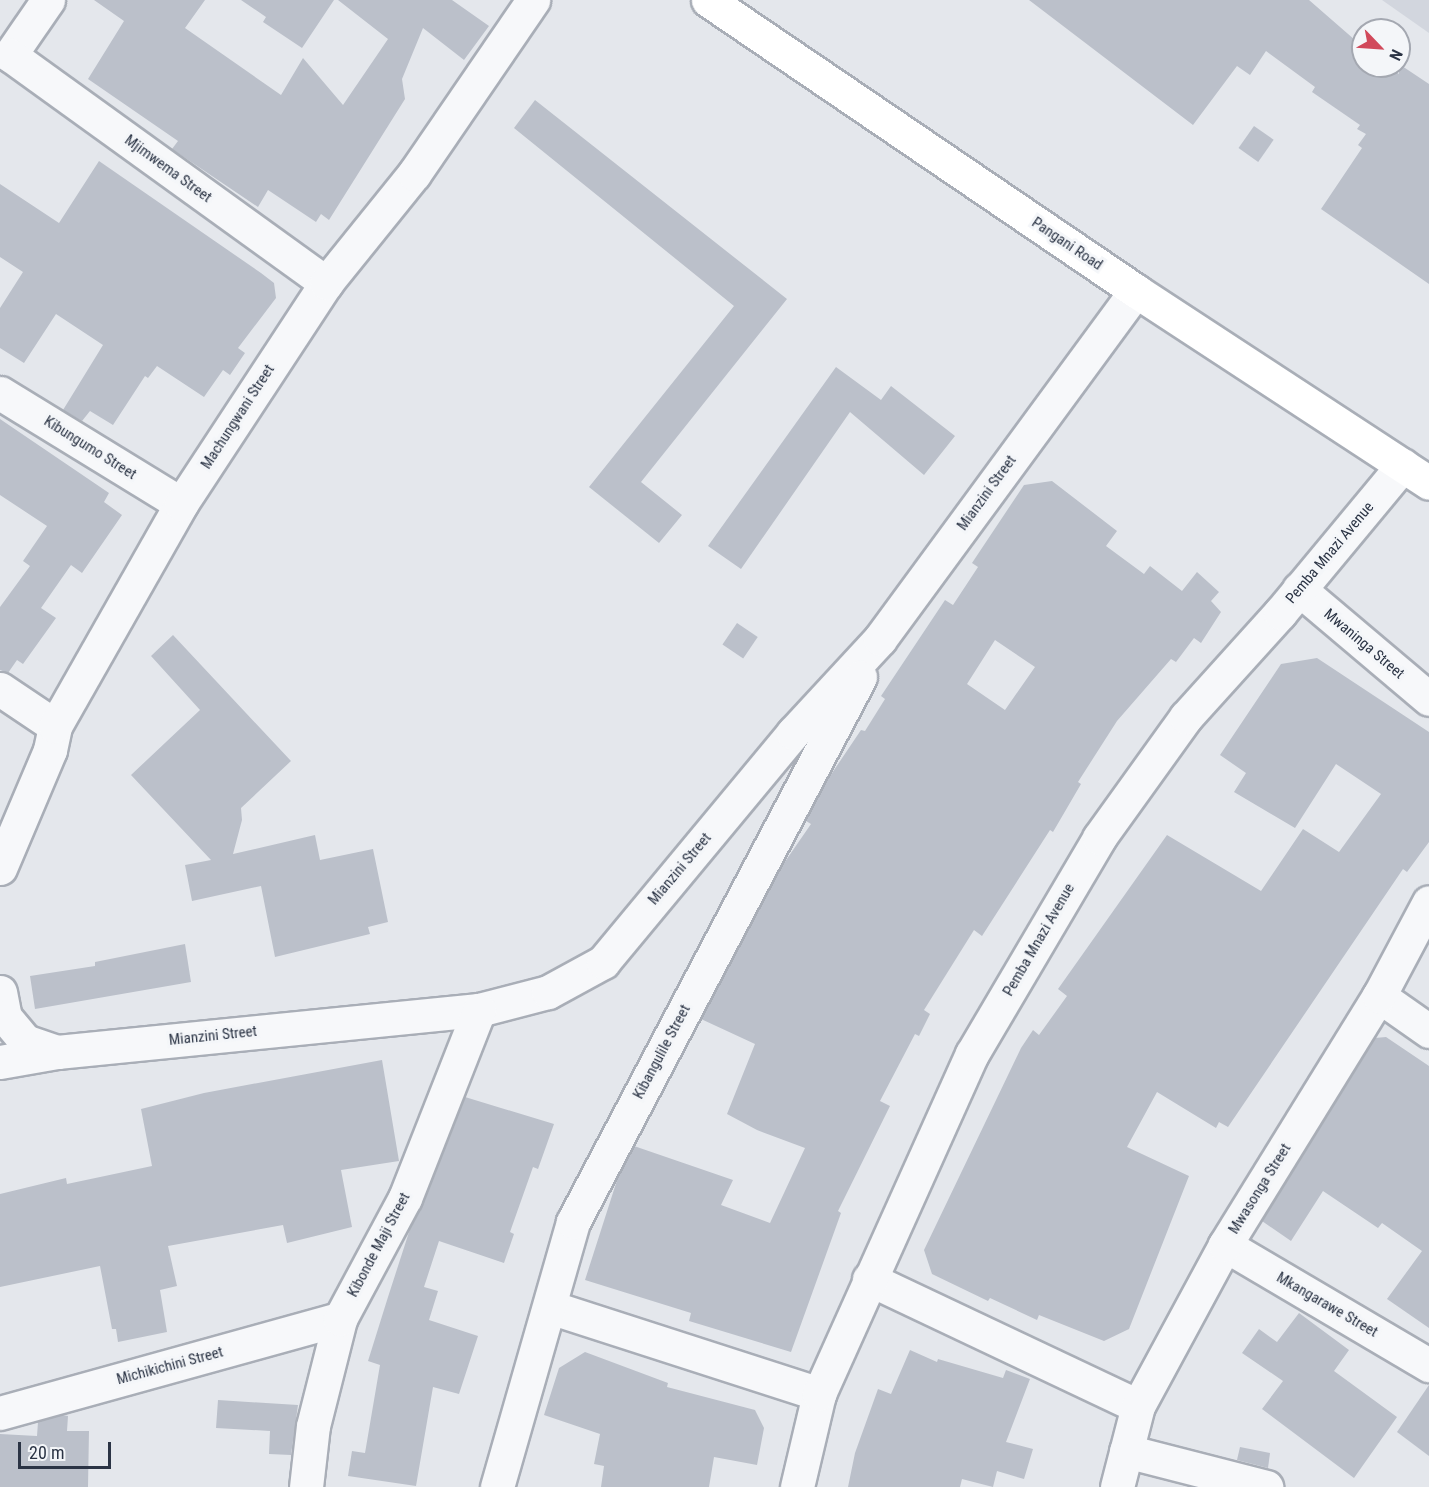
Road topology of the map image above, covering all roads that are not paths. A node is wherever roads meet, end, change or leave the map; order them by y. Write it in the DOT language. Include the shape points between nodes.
graph roads {
  1 [pos="48,0"];
  2 [pos="533,0"];
  3 [pos="708,0"];
  4 [pos="326,283"];
  5 [pos="1136,291"];
  6 [pos="0,393"];
  7 [pos="1403,465"];
  8 [pos="1429,483"];
  9 [pos="181,504"];
  10 [pos="1299,589"];
  11 [pos="880,639"];
  12 [pos="0,689"];
  13 [pos="1429,699"];
  14 [pos="55,726"];
  15 [pos="0,867"];
  16 [pos="1429,902"];
  17 [pos="0,992"];
  18 [pos="1379,996"];
  19 [pos="479,1010"];
  20 [pos="1429,1031"];
  21 [pos="57,1052"];
  22 [pos="0,1062"];
  23 [pos="1225,1245"];
  24 [pos="869,1279"];
  25 [pos="550,1307"];
  26 [pos="340,1319"];
  27 [pos="1429,1365"];
  28 [pos="819,1394"];
  29 [pos="1138,1406"];
  30 [pos="0,1413"];
  31 [pos="1126,1451"];
  32 [pos="306,1487"];
  33 [pos="497,1487"];
  34 [pos="797,1487"];
  35 [pos="1117,1487"];
  36 [pos="1266,1487"];
  1 -- 4 [label="street, Mjimwema Street" via="10,55"];
  2 -- 4 [label="street, Machungwani Street" via="414,174"];
  3 -- 5 [label="main road, Pangani Road"];
  4 -- 9 [label="street, Machungwani Street"];
  5 -- 7 [label="main road, Pangani Road"];
  5 -- 11 [label="street, Mianzini Street"];
  6 -- 9 [label="street, Kibungumo Street"];
  7 -- 8 [label="main road, Pangani Road"];
  7 -- 10 [label="street, Pemba Mnazi Avenue"];
  9 -- 14 [label="street, Machungwani Street"];
  10 -- 13 [label="street, Mwaninga Street"];
  10 -- 24 [label="street, Pemba Mnazi Avenue" via="1186,717 1099,838 972,1054"];
  11 -- 19 [label="street, Mianzini Street" via="793,733 603,962 548,992"];
  11 -- 25 [label="street, Kibangulile Street" via="573,1222"];
  12 -- 14 [label="street"];
  14 -- 15 [label="street, Machungwani Street" via="50,750"];
  16 -- 18 [label="street, Mwasonga Street"];
  17 -- 21 [label="street" via="5,1017 25,1041"];
  18 -- 20 [label="street"];
  18 -- 23 [label="street, Mwasonga Street"];
  19 -- 21 [label="street, Mianzini Street"];
  19 -- 26 [label="street, Kibonde Maji Street" via="405,1198"];
  21 -- 22 [label="street, Mianzini Street"];
  23 -- 27 [label="street, Mkangarawe Street"];
  23 -- 29 [label="street, Mwasonga Street"];
  24 -- 28 [label="street, Pemba Mnazi Avenue"];
  24 -- 29 [label="street"];
  25 -- 28 [label="street"];
  25 -- 33 [label="street, Kibangulile Street"];
  26 -- 30 [label="street, Michikichini Street"];
  26 -- 32 [label="street, Kibonde Maji Street" via="314,1426"];
  28 -- 34 [label="street, Pemba Mnazi Avenue"];
  29 -- 31 [label="street, Mwasonga Street"];
  31 -- 35 [label="street, Mwasonga Street"];
  31 -- 36 [label="street"];
}
